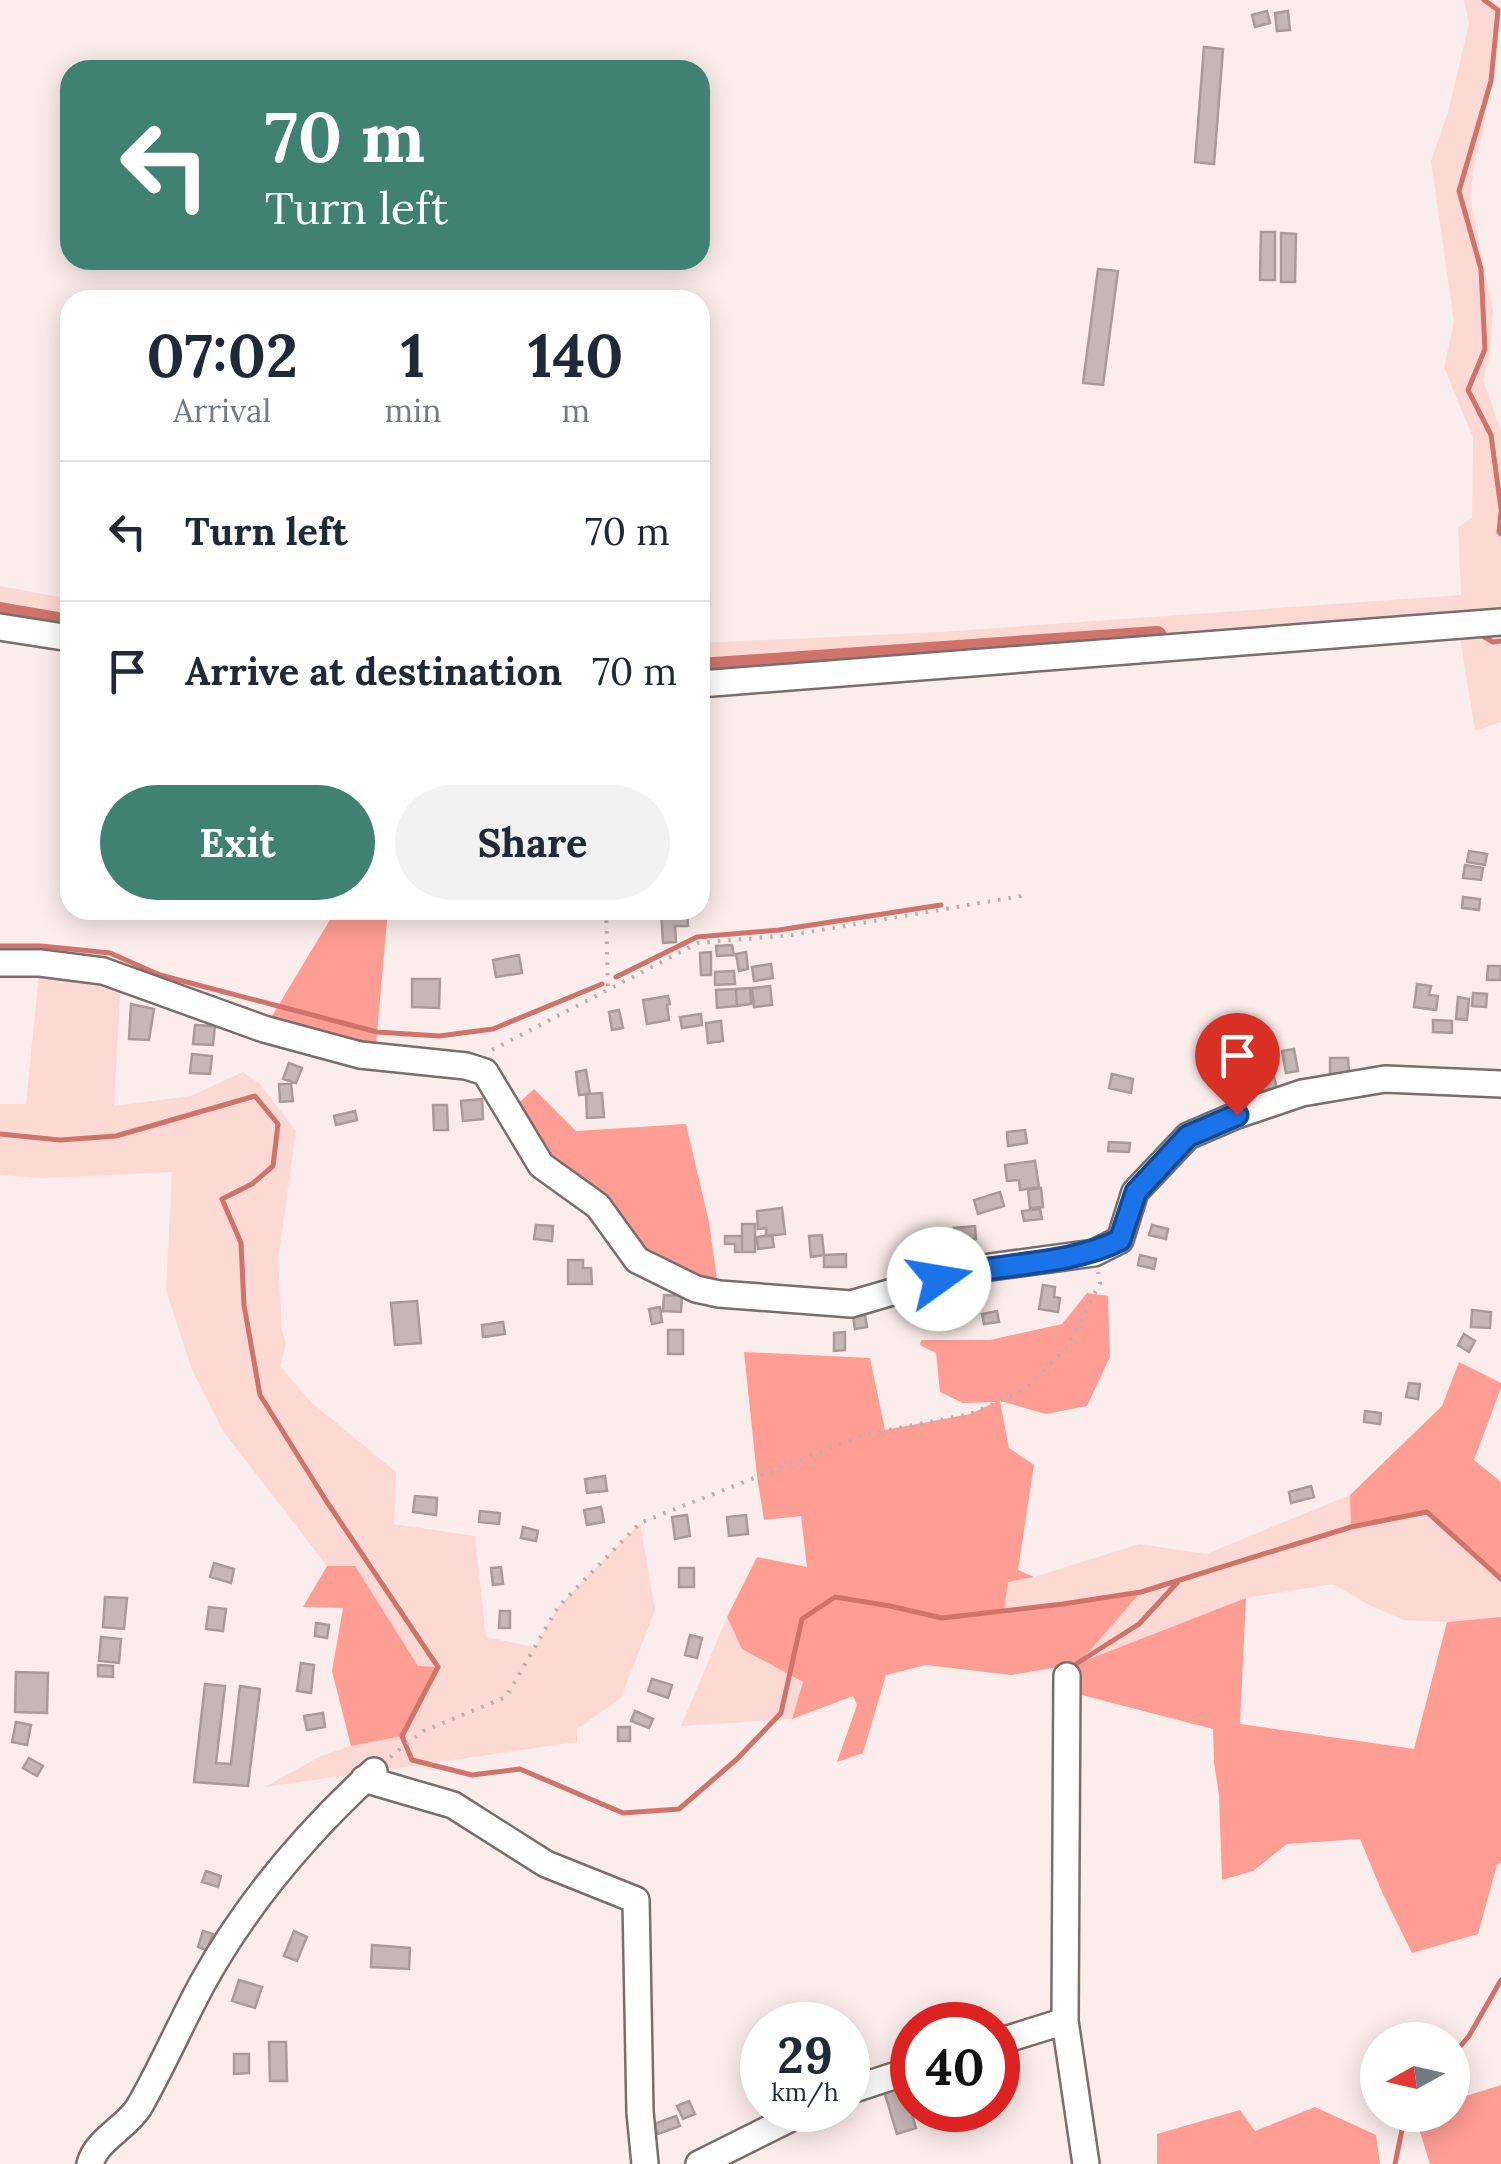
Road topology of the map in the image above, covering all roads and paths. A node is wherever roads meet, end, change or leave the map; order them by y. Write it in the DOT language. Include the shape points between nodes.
graph roads {
  1 [pos="1501,622"];
  2 [pos="0,626"];
  3 [pos="60,636"];
  4 [pos="710,683"];
  5 [pos="1027,895"];
  6 [pos="606,920"];
  7 [pos="0,963"];
  8 [pos="608,990"];
  9 [pos="486,1072"];
  10 [pos="1501,1084"];
  11 [pos="1094,1253"];
  12 [pos="1067,1676"];
  13 [pos="371,1774"];
  14 [pos="1065,2021"];
  15 [pos="1020,2035"];
  16 [pos="763,2132"];
  17 [pos="90,2164"];
  18 [pos="645,2164"];
  19 [pos="700,2164"];
  20 [pos="1086,2164"];
  1 -- 4 [label="street"];
  2 -- 3 [label="street"];
  5 -- 8 [label="path" via="698,944"];
  6 -- 8 [label="path"];
  7 -- 9 [label="street" via="103,971 328,1046"];
  8 -- 9 [label="path" via="492,1050"];
  9 -- 11 [label="street" via="541,1166 598,1206 638,1260 696,1289 851,1304 968,1270"];
  10 -- 11 [label="street" via="1385,1079 1302,1092 1237,1115 1188,1136 1136,1192 1120,1240"];
  11 -- 13 [label="path" via="1100,1282 1067,1347 1024,1390 970,1414 863,1435 640,1522 558,1607 506,1697 423,1730"];
  12 -- 14 [label="street"];
  13 -- 17 [label="street" via="268,1883 203,1981 136,2112 92,2154"];
  13 -- 18 [label="street" via="453,1805 546,1864 636,1900"];
  14 -- 15 [label="street"];
  14 -- 20 [label="street"];
  16 -- 19 [label="street"];
}
